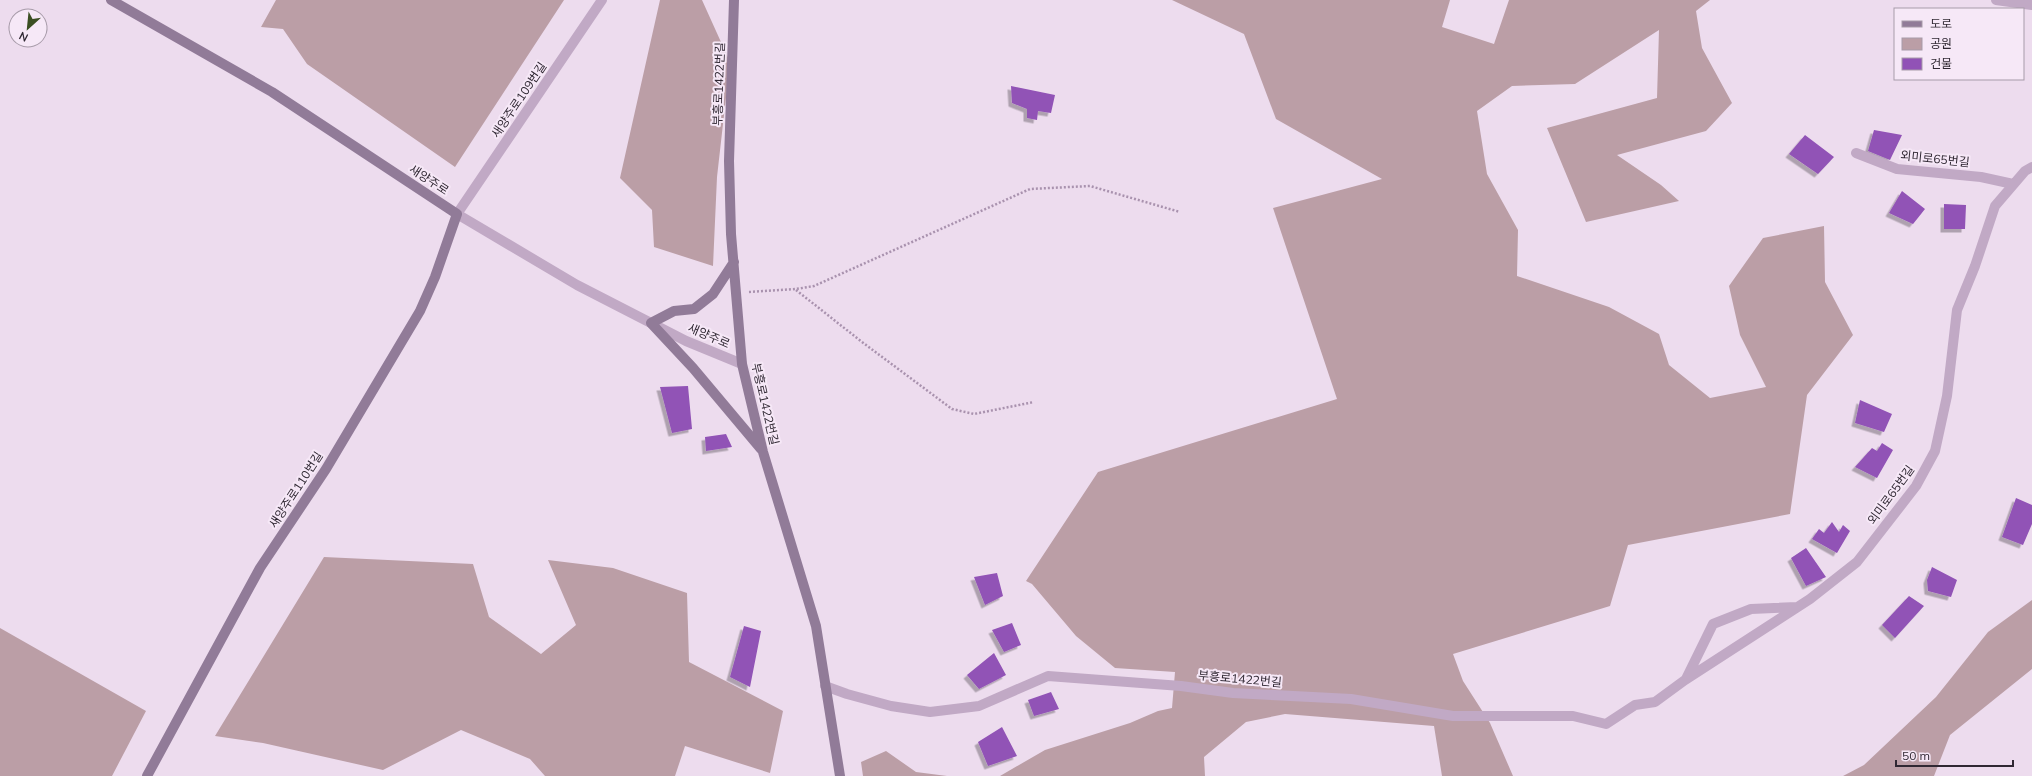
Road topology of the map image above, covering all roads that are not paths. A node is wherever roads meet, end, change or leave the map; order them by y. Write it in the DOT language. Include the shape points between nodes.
graph roads {
  1 [pos="111,0"];
  2 [pos="602,0"];
  3 [pos="734,0"];
  4 [pos="1996,0"];
  5 [pos="2032,6"];
  6 [pos="1856,153"];
  7 [pos="2032,167"];
  8 [pos="2013,184"];
  9 [pos="457,214"];
  10 [pos="734,262"];
  11 [pos="651,323"];
  12 [pos="742,364"];
  13 [pos="763,452"];
  14 [pos="1797,606"];
  15 [pos="1685,680"];
  16 [pos="825,686"];
  17 [pos="1655,702"];
  18 [pos="147,776"];
  19 [pos="840,776"];
  1 -- 9 [label="street, 새양주로" via="272,92"];
  2 -- 9 [label="street, 새양주로109번길"];
  3 -- 10 [label="street, 부흥로1422번길" via="729,161"];
  4 -- 5 [label="street"];
  6 -- 8 [label="street, 외미로65번길" via="1897,170 1981,178"];
  7 -- 8 [label="street, 외미로65번길"];
  8 -- 14 [label="street, 외미로65번길" via="1994,206 1975,266 1957,310 1947,396 1935,451 1916,486 1857,562 1810,599"];
  9 -- 11 [label="street, 새양주로" via="577,285"];
  9 -- 18 [label="street, 새양주로110번길" via="420,311 326,469 260,568"];
  10 -- 11 [label="street" via="713,294 694,309 674,311"];
  10 -- 12 [label="street, 부흥로1422번길"];
  11 -- 12 [label="street, 새양주로" via="686,341"];
  11 -- 13 [label="street" via="693,368"];
  12 -- 13 [label="street, 부흥로1422번길"];
  13 -- 16 [label="street, 부흥로1422번길" via="816,626"];
  14 -- 15 [label="street, 외미로65번길"];
  14 -- 15 [label="street" via="1750,609 1713,624"];
  15 -- 17 [label="street, 외미로65번길"];
  16 -- 17 [label="street, 부흥로1422번길" via="891,706 930,712 979,706 1048,676 1181,686 1233,693 1351,699 1453,716 1573,716 1606,724 1635,705"];
  16 -- 19 [label="street, 부흥로1422번길"];
}
